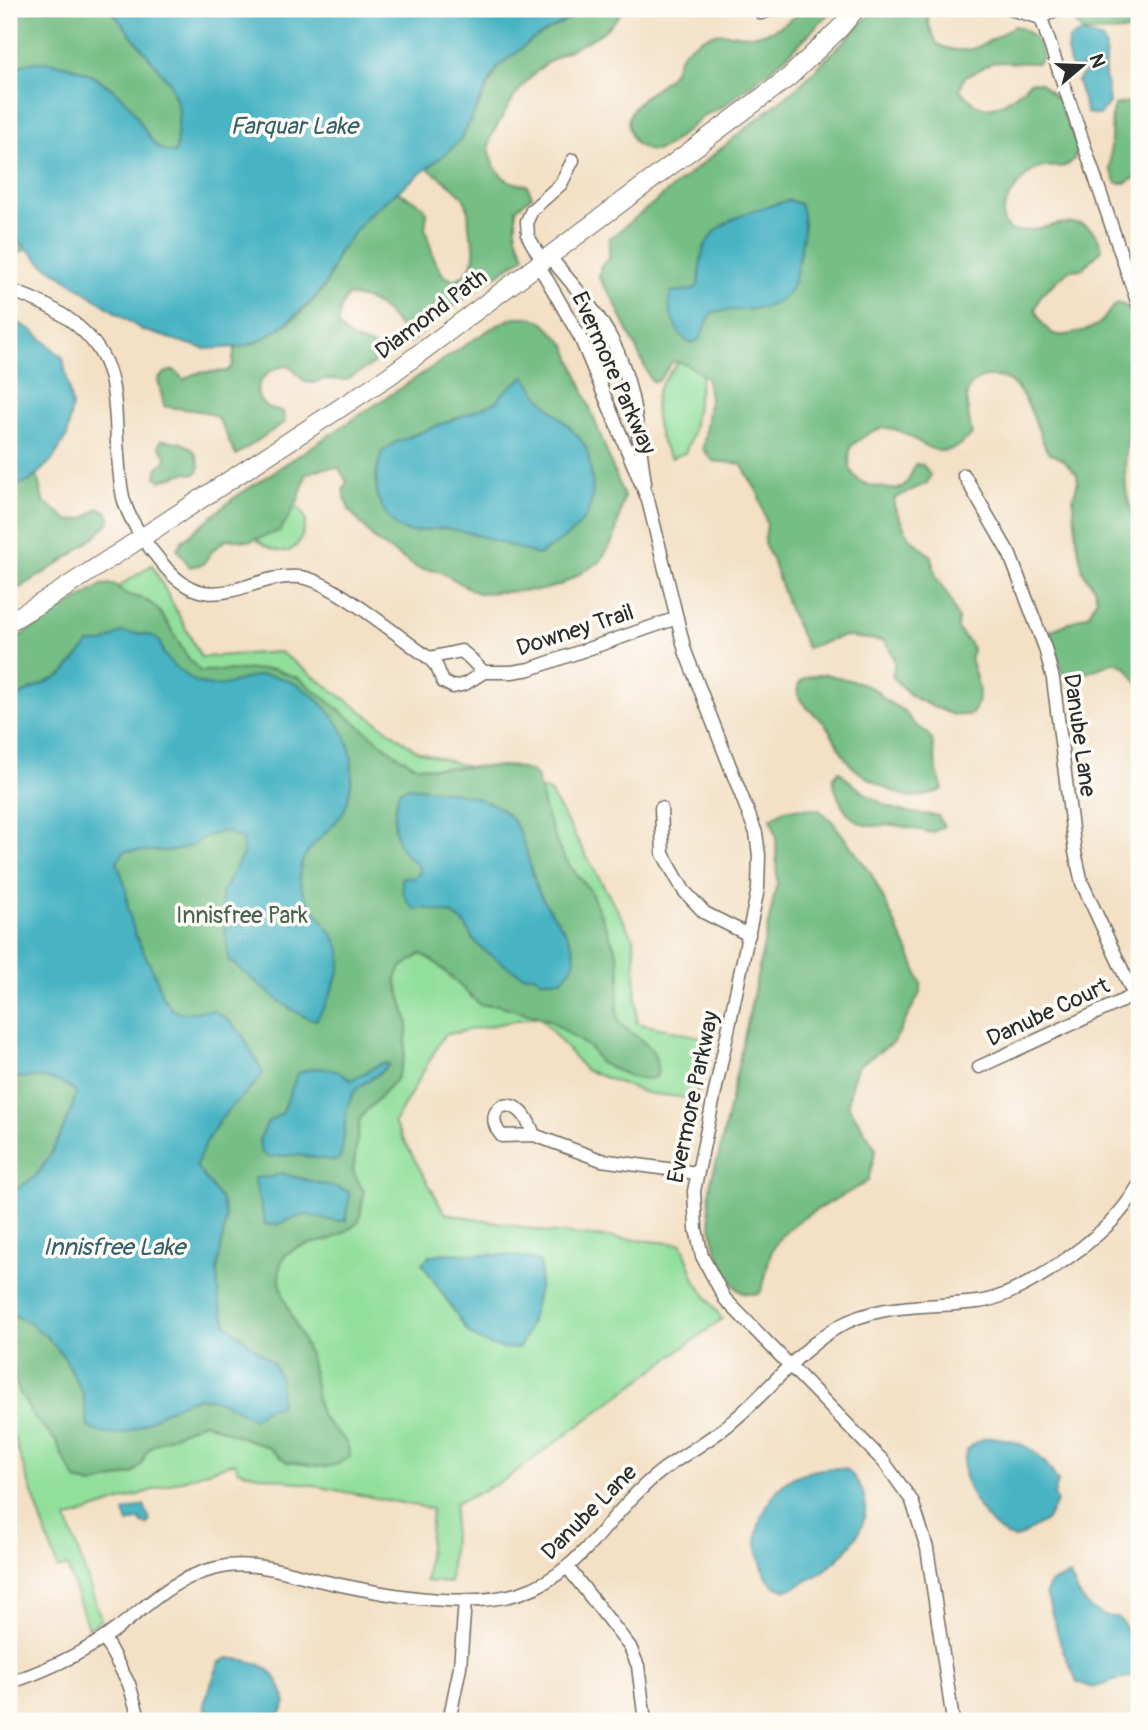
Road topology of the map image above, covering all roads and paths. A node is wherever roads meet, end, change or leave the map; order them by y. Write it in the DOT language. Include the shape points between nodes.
graph roads {
  1 [pos="775,9"];
  2 [pos="856,9"];
  3 [pos="1010,9"];
  4 [pos="1056,9"];
  5 [pos="761,13"];
  6 [pos="1041,19"];
  7 [pos="573,160"];
  8 [pos="543,260"];
  9 [pos="9,290"];
  10 [pos="1139,307"];
  11 [pos="964,475"];
  12 [pos="648,500"];
  13 [pos="142,536"];
  14 [pos="677,618"];
  15 [pos="9,622"];
  16 [pos="429,658"];
  17 [pos="484,672"];
  18 [pos="661,808"];
  19 [pos="749,935"];
  20 [pos="1137,1001"];
  21 [pos="979,1067"];
  22 [pos="534,1135"];
  23 [pos="697,1172"];
  24 [pos="1139,1185"];
  25 [pos="790,1367"];
  26 [pos="568,1569"];
  27 [pos="465,1601"];
  28 [pos="104,1638"];
  29 [pos="9,1683"];
  30 [pos="140,1721"];
  31 [pos="449,1721"];
  32 [pos="645,1721"];
  33 [pos="953,1721"];
  1 -- 5 [label="street"];
  2 -- 8 [label="street, Diamond Path" via="789,77"];
  3 -- 6 [label="street"];
  4 -- 6 [label="street"];
  6 -- 10 [label="street"];
  7 -- 8 [label="street" via="561,184 527,220 529,239"];
  8 -- 12 [label="street, Evermore Parkway"];
  8 -- 12 [label="street, Evermore Parkway" via="587,303 612,340 622,363"];
  8 -- 13 [label="street, Diamond Path" via="389,376"];
  9 -- 13 [label="street, Downey Trail" via="72,321 98,348 113,388 123,496"];
  11 -- 20 [label="street, Danube Lane" via="1010,555 1045,648 1082,884"];
  12 -- 14 [label="street, Evermore Parkway"];
  13 -- 15 [label="street, Diamond Path"];
  13 -- 16 [label="street, Downey Trail" via="172,574 195,588 225,593 284,577 315,581"];
  14 -- 17 [label="street, Downey Trail" via="530,668"];
  14 -- 19 [label="street, Evermore Parkway" via="685,650 756,833 759,877"];
  16 -- 17 [label="street" via="461,651"];
  16 -- 17 [label="street, Downey Trail" via="443,682 453,687"];
  18 -- 19 [label="street" via="663,854 684,891 705,913"];
  19 -- 23 [label="street, Evermore Parkway"];
  20 -- 21 [label="street, Danube Court"];
  22 -- 23 [label="street" via="601,1160"];
  23 -- 25 [label="street, Evermore Parkway" via="695,1230 710,1273 725,1299"];
  24 -- 25 [label="street, Danube Lane" via="1101,1231 1018,1289 985,1301 864,1315 829,1333"];
  25 -- 26 [label="street, Danube Lane" via="723,1430 649,1480"];
  25 -- 33 [label="street, Evermore Parkway" via="892,1471 912,1502 927,1548"];
  26 -- 27 [label="street, Danube Lane" via="522,1593"];
  26 -- 32 [label="street" via="630,1647 638,1666"];
  27 -- 28 [label="street, Danube Lane" via="391,1594 273,1569 230,1566 192,1575 163,1591"];
  27 -- 31 [label="street" via="460,1667"];
  28 -- 29 [label="street, Danube Lane"];
  28 -- 30 [label="street" via="130,1684"];
}
